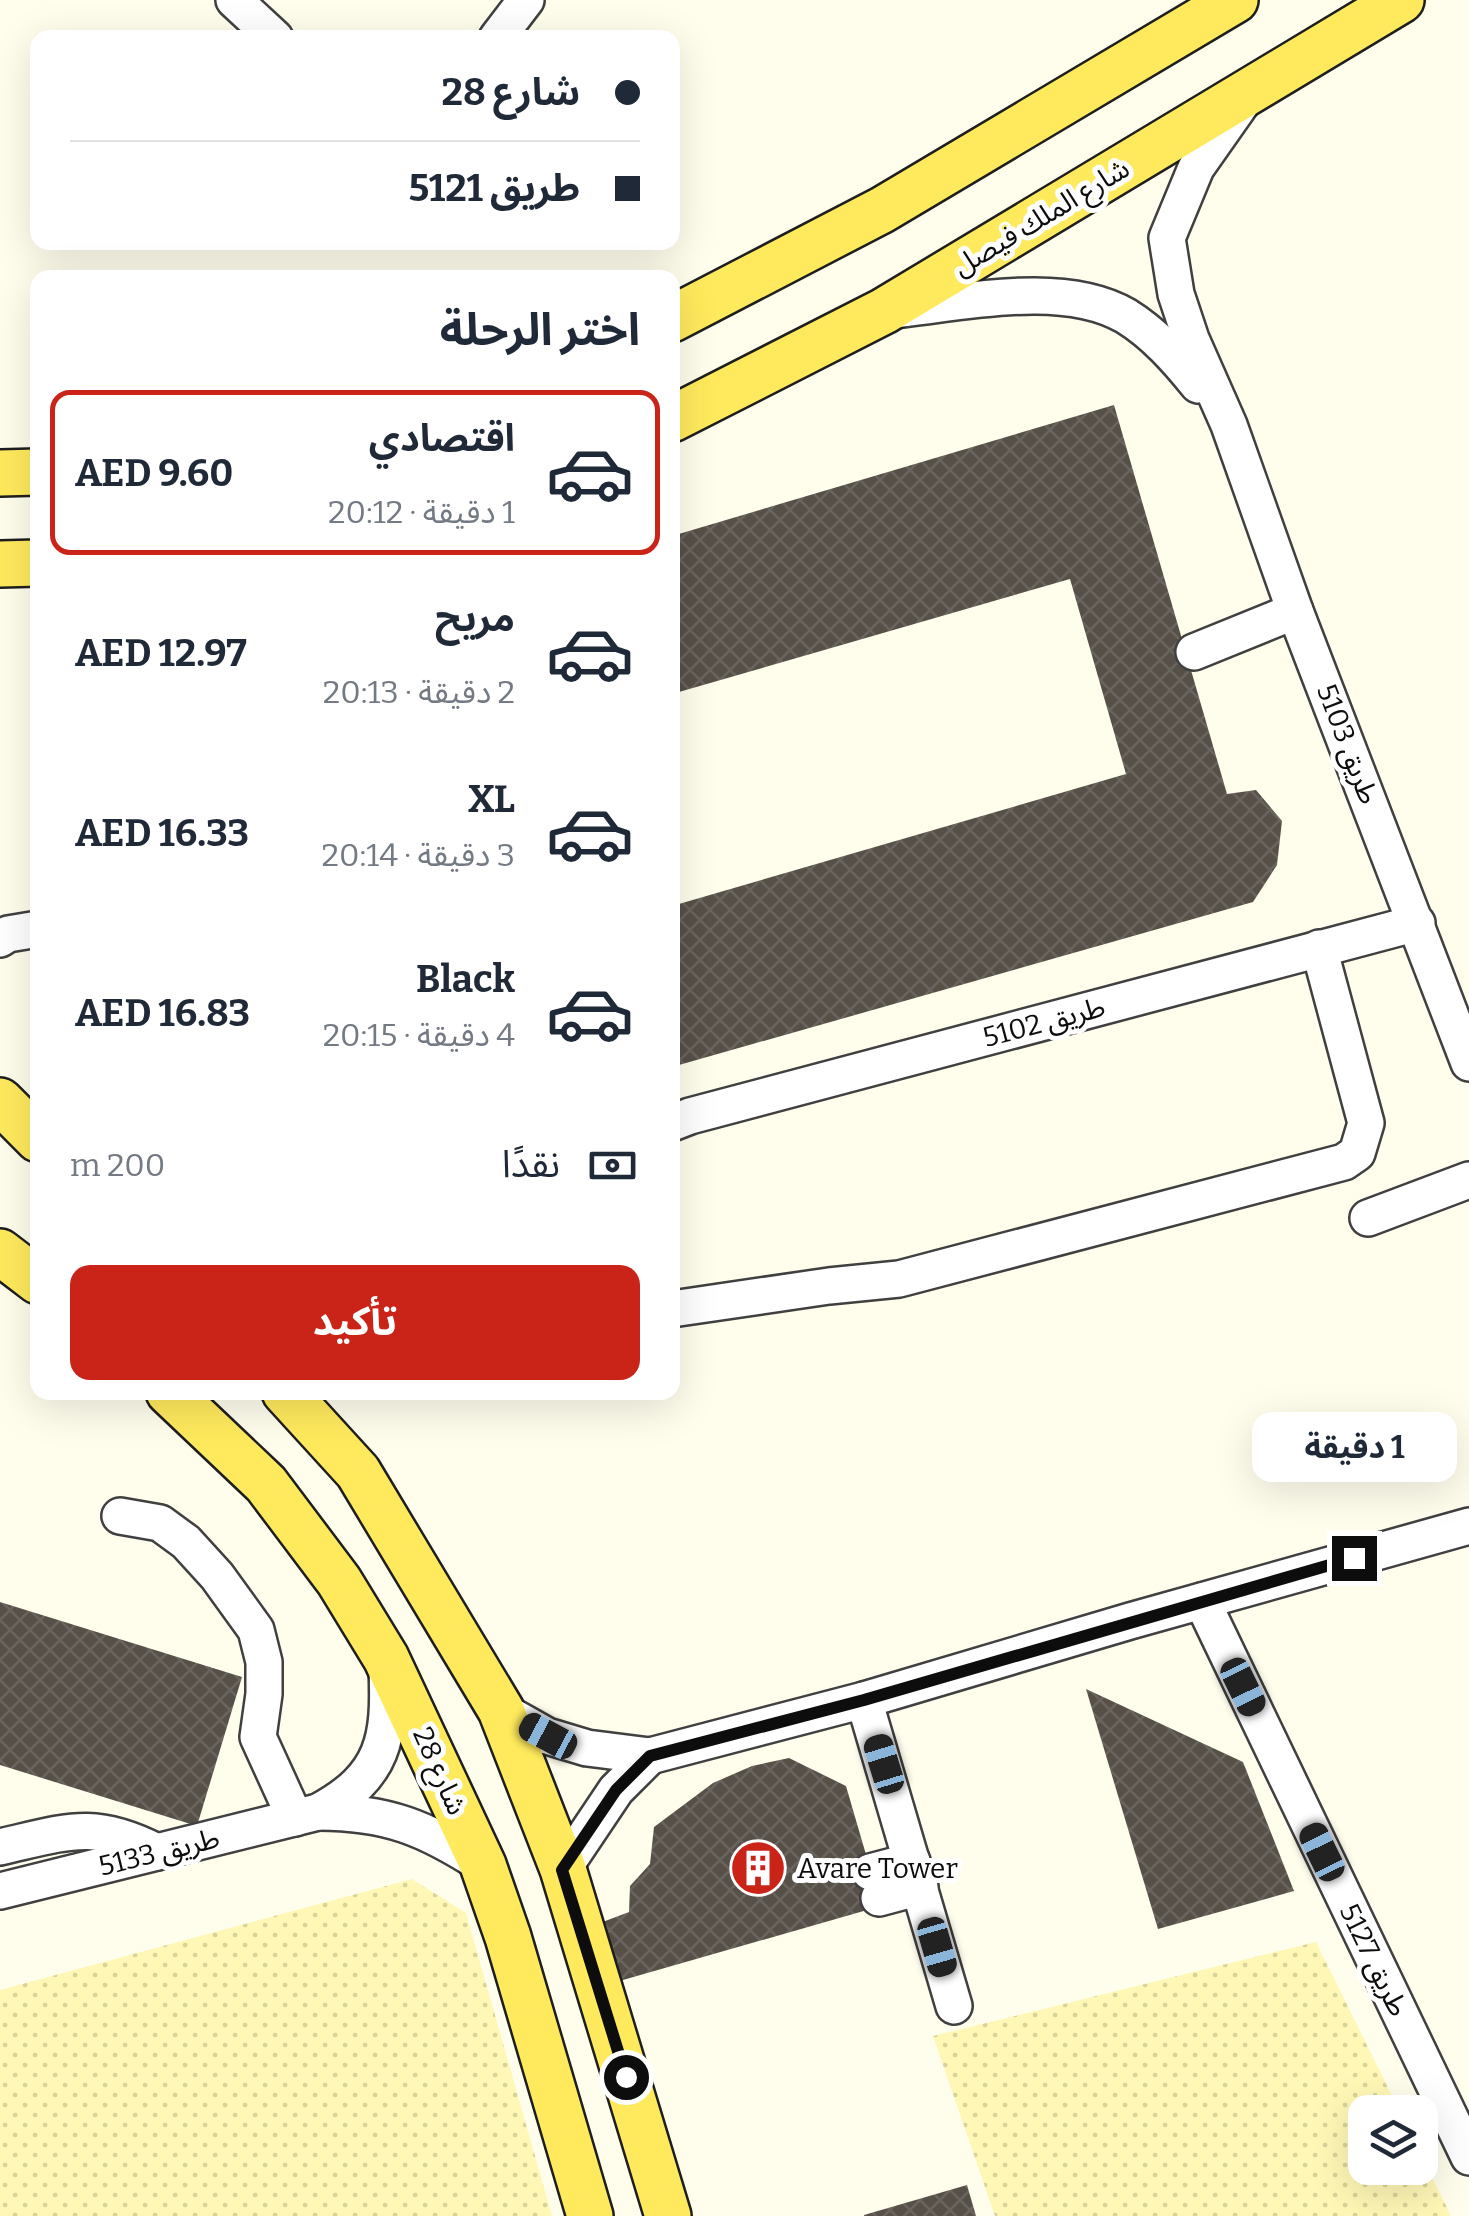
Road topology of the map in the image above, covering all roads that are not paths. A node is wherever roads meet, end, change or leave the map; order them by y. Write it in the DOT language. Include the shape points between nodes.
graph roads {
  1 [pos="234,0"];
  2 [pos="526,0"];
  3 [pos="1235,0"];
  4 [pos="1401,0"];
  5 [pos="266,30"];
  6 [pos="503,30"];
  7 [pos="1254,88"];
  8 [pos="884,311"];
  9 [pos="680,315"];
  10 [pos="680,415"];
  11 [pos="1229,425"];
  12 [pos="30,472"];
  13 [pos="0,474"];
  14 [pos="1295,611"];
  15 [pos="1194,652"];
  16 [pos="1417,922"];
  17 [pos="1319,948"];
  18 [pos="1469,1062"];
  19 [pos="0,1101"];
  20 [pos="680,1120"];
  21 [pos="30,1131"];
  22 [pos="1469,1180"];
  23 [pos="1368,1218"];
  24 [pos="0,1252"];
  25 [pos="30,1275"];
  26 [pos="680,1308"];
  27 [pos="177,1400"];
  28 [pos="291,1400"];
  29 [pos="120,1516"];
  30 [pos="1469,1526"];
  31 [pos="1202,1601"];
  32 [pos="386,1658"];
  33 [pos="864,1700"];
  34 [pos="501,1710"];
  35 [pos="650,1756"];
  36 [pos="306,1815"];
  37 [pos="0,1847"];
  38 [pos="157,1852"];
  39 [pos="483,1864"];
  40 [pos="562,1870"];
  41 [pos="916,1874"];
  42 [pos="874,1884"];
  43 [pos="0,1891"];
  44 [pos="954,2006"];
  45 [pos="1469,2157"];
  46 [pos="590,2216"];
  47 [pos="668,2216"];
  1 -- 5 [label="street"];
  2 -- 6 [label="street"];
  3 -- 9 [label="main road" via="882,210"];
  4 -- 7 [label="main road, شارع الملك فيصل"];
  7 -- 8 [label="main road, شارع الملك فيصل"];
  7 -- 11 [label="street, طريق 5103" via="1196,168 1167,238 1176,294"];
  8 -- 10 [label="main road, شارع الملك فيصل"];
  8 -- 11 [label="street, طريق 5103" via="1072,297 1125,315 1171,351"];
  11 -- 14 [label="street, طريق 5103"];
  12 -- 13 [label="main road"];
  14 -- 15 [label="street"];
  14 -- 16 [label="street, طريق 5103"];
  16 -- 17 [label="street, طريق 5102"];
  16 -- 18 [label="street, طريق 5103"];
  17 -- 20 [label="street, طريق 5102"];
  17 -- 26 [label="street" via="1366,1123 1357,1153 1344,1162 899,1279"];
  19 -- 21 [label="main road"];
  22 -- 23 [label="street"];
  24 -- 25 [label="main road"];
  27 -- 32 [label="main road, شارع 28" via="266,1484 339,1580"];
  28 -- 34 [label="main road" via="358,1472"];
  29 -- 36 [label="street" via="160,1523 186,1542 256,1630 264,1662 258,1738"];
  30 -- 31 [label="street"];
  31 -- 33 [label="street"];
  31 -- 45 [label="street, طريق 5127"];
  32 -- 36 [label="street, طريق 5133" via="389,1715 378,1756 353,1789"];
  32 -- 39 [label="main road, شارع 28"];
  33 -- 35 [label="street"];
  33 -- 41 [label="street"];
  34 -- 35 [label="street" via="548,1736"];
  34 -- 40 [label="main road"];
  35 -- 40 [label="street" via="616,1790"];
  36 -- 38 [label="street, طريق 5133"];
  36 -- 39 [label="street, طريق 5133" via="380,1816 411,1824"];
  37 -- 38 [label="street" via="96,1830"];
  38 -- 43 [label="street, طريق 5133"];
  39 -- 46 [label="main road, شارع 28"];
  40 -- 47 [label="main road"];
  41 -- 42 [label="street"];
  41 -- 44 [label="street"];
}
